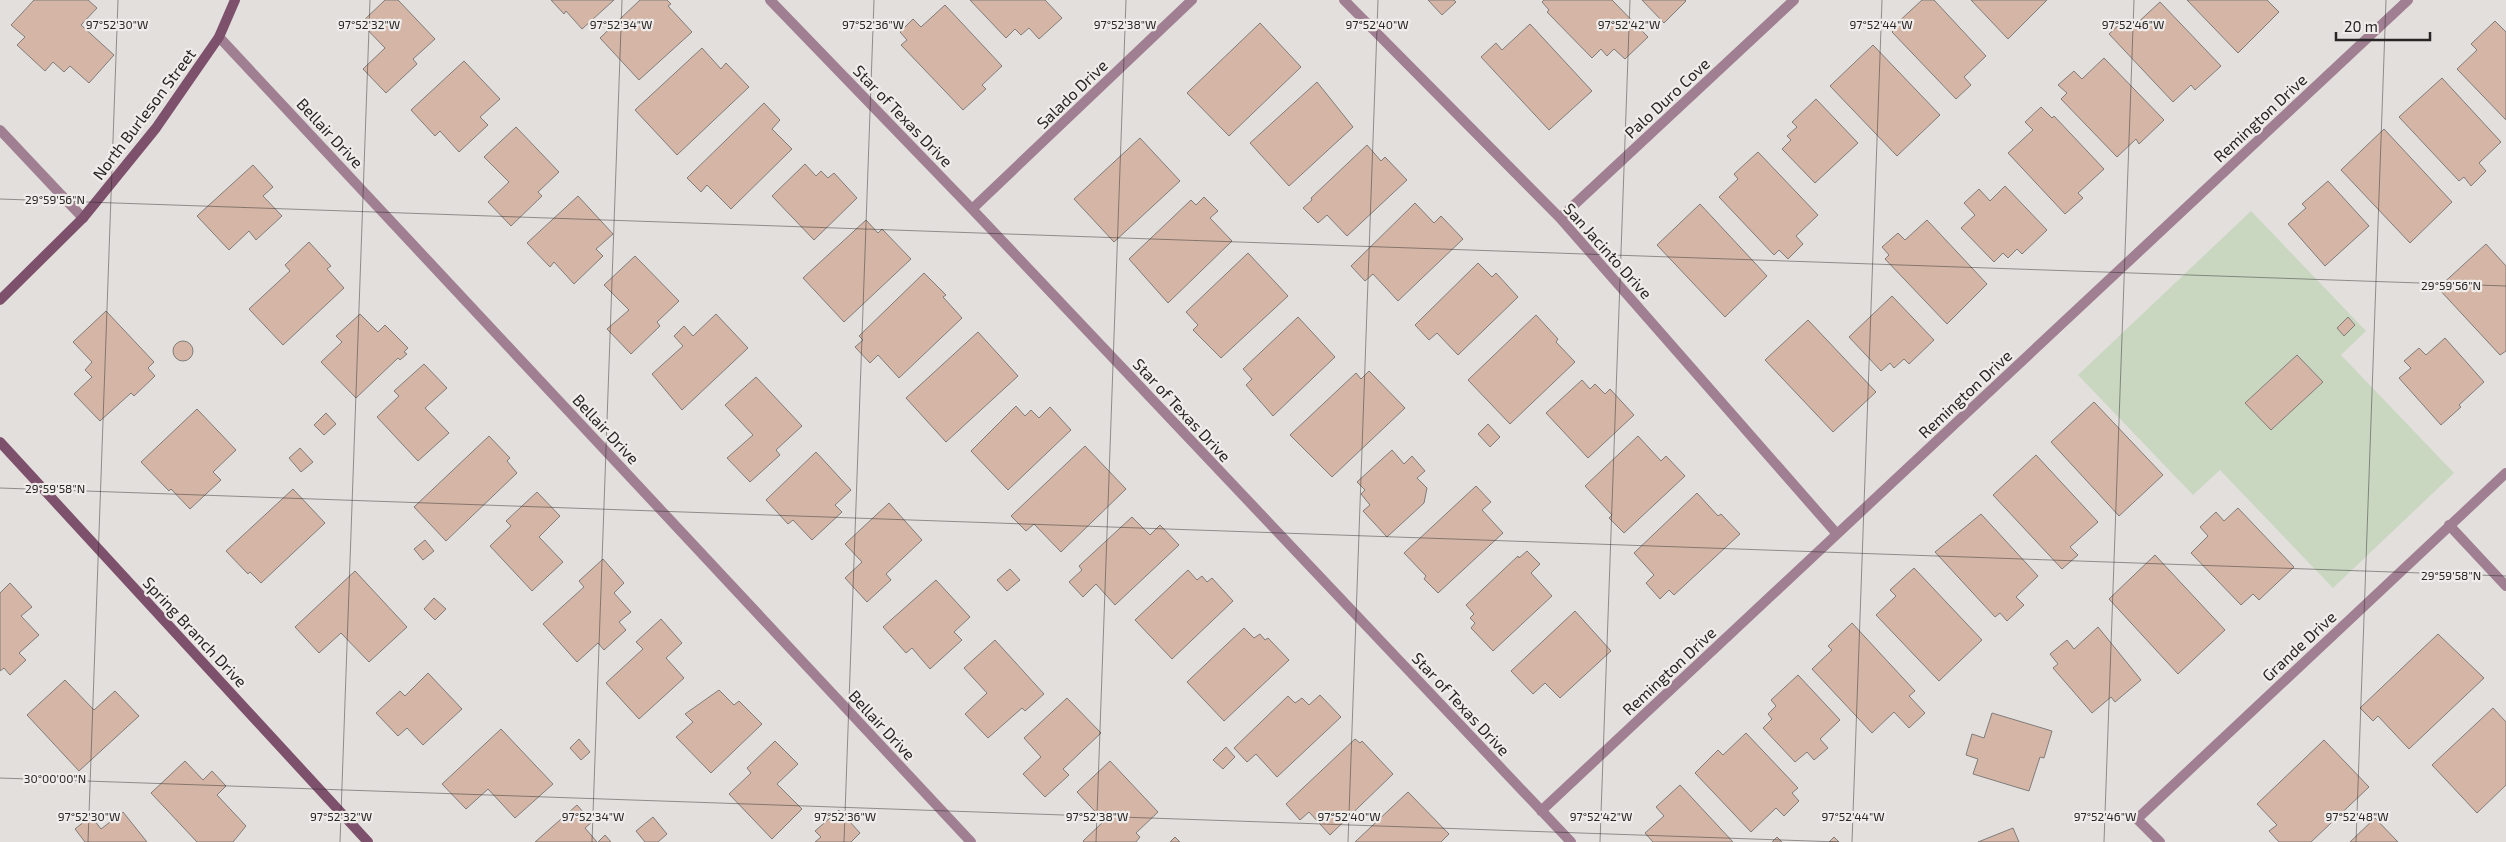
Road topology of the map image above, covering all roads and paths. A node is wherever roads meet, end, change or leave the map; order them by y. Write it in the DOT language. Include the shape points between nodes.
graph roads {
  1 [pos="236,0"];
  2 [pos="770,0"];
  3 [pos="1192,0"];
  4 [pos="1344,0"];
  5 [pos="1794,0"];
  6 [pos="2408,0"];
  7 [pos="219,36"];
  8 [pos="0,130"];
  9 [pos="972,209"];
  10 [pos="83,218"];
  11 [pos="1560,218"];
  12 [pos="0,300"];
  13 [pos="0,442"];
  14 [pos="2506,473"];
  15 [pos="2449,525"];
  16 [pos="1837,534"];
  17 [pos="2506,586"];
  18 [pos="1541,811"];
  19 [pos="368,842"];
  20 [pos="971,842"];
  21 [pos="1571,842"];
  22 [pos="2160,842"];
  1 -- 7 [label="street, North Burleson Street"];
  2 -- 9 [label="street, Star of Texas Drive"];
  3 -- 9 [label="street, Salado Drive"];
  4 -- 11 [label="street, San Jacinto Drive"];
  5 -- 11 [label="street, Palo Duro Cove"];
  6 -- 16 [label="street, Remington Drive"];
  7 -- 10 [label="street, North Burleson Street" via="156,128"];
  7 -- 20 [label="street, Bellair Drive"];
  8 -- 10 [label="street"];
  9 -- 18 [label="street, Star of Texas Drive"];
  10 -- 12 [label="street, North Burleson Street"];
  11 -- 16 [label="street, San Jacinto Drive"];
  13 -- 19 [label="street, Spring Branch Drive"];
  14 -- 15 [label="street, Grande Drive"];
  15 -- 17 [label="street"];
  15 -- 22 [label="street, Grande Drive" via="2137,818"];
  16 -- 18 [label="street, Remington Drive"];
  18 -- 21 [label="street, Star of Texas Drive"];
}
